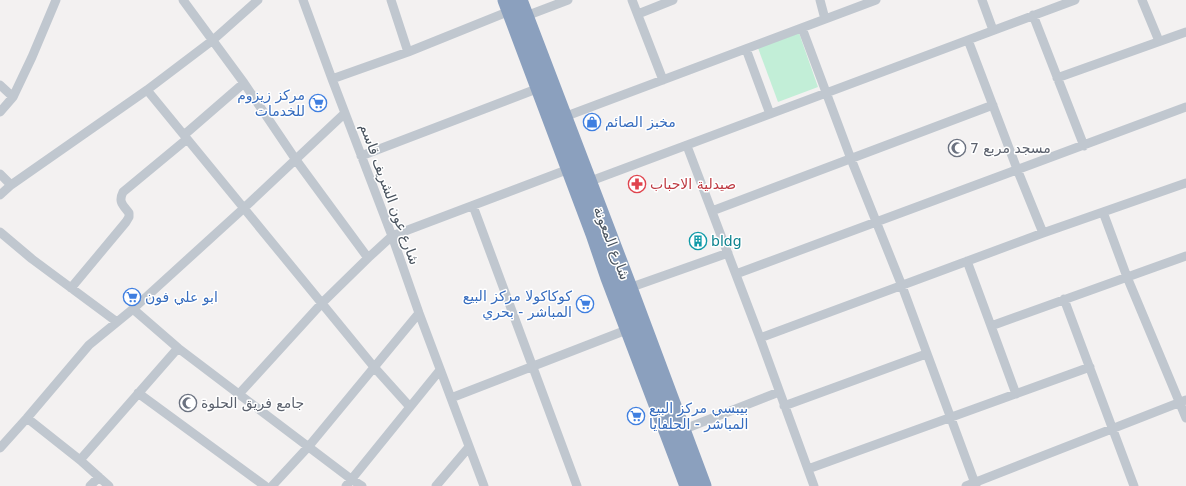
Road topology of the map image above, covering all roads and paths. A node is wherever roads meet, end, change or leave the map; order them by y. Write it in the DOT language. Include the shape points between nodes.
graph roads {
  1 [pos="56,0"];
  2 [pos="183,0"];
  3 [pos="258,0"];
  4 [pos="303,0"];
  5 [pos="391,0"];
  6 [pos="568,0"];
  7 [pos="632,0"];
  8 [pos="673,0"];
  9 [pos="820,0"];
  10 [pos="876,0"];
  11 [pos="982,0"];
  12 [pos="1075,0"];
  13 [pos="1142,0"];
  14 [pos="515,7"];
  15 [pos="638,14"];
  16 [pos="1033,16"];
  17 [pos="825,19"];
  18 [pos="802,28"];
  19 [pos="993,30"];
  20 [pos="1186,32"];
  21 [pos="213,40"];
  22 [pos="968,40"];
  23 [pos="1159,41"];
  24 [pos="746,49"];
  25 [pos="408,52"];
  26 [pos="1057,78"];
  27 [pos="332,79"];
  28 [pos="663,80"];
  29 [pos="244,83"];
  30 [pos="0,85"];
  31 [pos="539,88"];
  32 [pos="147,90"];
  33 [pos="826,93"];
  34 [pos="13,97"];
  35 [pos="993,105"];
  36 [pos="1186,107"];
  37 [pos="0,112"];
  38 [pos="345,113"];
  39 [pos="770,114"];
  40 [pos="564,117"];
  41 [pos="185,137"];
  42 [pos="687,146"];
  43 [pos="1084,146"];
  44 [pos="361,156"];
  45 [pos="850,159"];
  46 [pos="296,160"];
  47 [pos="569,169"];
  48 [pos="1017,169"];
  49 [pos="0,174"];
  50 [pos="588,182"];
  51 [pos="1186,183"];
  52 [pos="12,185"];
  53 [pos="0,195"];
  54 [pos="472,206"];
  55 [pos="244,208"];
  56 [pos="712,211"];
  57 [pos="1103,212"];
  58 [pos="876,222"];
  59 [pos="0,232"];
  60 [pos="1043,232"];
  61 [pos="392,236"];
  62 [pos="728,253"];
  63 [pos="1186,256"];
  64 [pos="368,258"];
  65 [pos="967,261"];
  66 [pos="736,274"];
  67 [pos="1128,277"];
  68 [pos="902,286"];
  69 [pos="71,288"];
  70 [pos="630,288"];
  71 [pos="1064,299"];
  72 [pos="322,303"];
  73 [pos="133,309"];
  74 [pos="419,312"];
  75 [pos="117,322"];
  76 [pos="991,326"];
  77 [pos="629,329"];
  78 [pos="760,338"];
  79 [pos="178,348"];
  80 [pos="926,354"];
  81 [pos="532,366"];
  82 [pos="374,367"];
  83 [pos="1090,367"];
  84 [pos="440,370"];
  85 [pos="779,392"];
  86 [pos="138,393"];
  87 [pos="239,394"];
  88 [pos="1016,394"];
  89 [pos="451,398"];
  90 [pos="1183,401"];
  91 [pos="784,406"];
  92 [pos="410,407"];
  93 [pos="27,418"];
  94 [pos="950,418"];
  95 [pos="1186,418"];
  96 [pos="1113,428"];
  97 [pos="682,430"];
  98 [pos="309,446"];
  99 [pos="469,447"];
  100 [pos="0,448"];
  101 [pos="80,460"];
  102 [pos="808,469"];
  103 [pos="98,477"];
  104 [pos="349,483"];
  105 [pos="972,485"];
  106 [pos="90,486"];
  107 [pos="109,486"];
  108 [pos="264,486"];
  109 [pos="272,486"];
  110 [pos="362,486"];
  111 [pos="436,486"];
  112 [pos="484,486"];
  113 [pos="577,486"];
  114 [pos="688,486"];
  115 [pos="703,486"];
  116 [pos="814,486"];
  117 [pos="1134,486"];
  1 -- 34 [label="street"];
  2 -- 21 [label="street"];
  3 -- 21 [label="street"];
  4 -- 27 [label="street, شارع عون الشريف قاسم"];
  5 -- 25 [label="street"];
  6 -- 14 [label="street"];
  7 -- 15 [label="street"];
  8 -- 15 [label="street"];
  9 -- 17 [label="street"];
  10 -- 17 [label="street"];
  11 -- 19 [label="street"];
  12 -- 16 [label="street"];
  13 -- 23 [label="street"];
  14 -- 25 [label="street"];
  14 -- 31 [label="highway, شارع المعونة"];
  14 -- 40 [label="highway, شارع المعونة"];
  15 -- 28 [label="street"];
  16 -- 19 [label="street"];
  16 -- 26 [label="street"];
  17 -- 18 [label="street"];
  18 -- 24 [label="street"];
  18 -- 33 [label="street"];
  19 -- 22 [label="street"];
  20 -- 23 [label="street"];
  21 -- 29 [label="street"];
  21 -- 32 [label="street"];
  22 -- 33 [label="street"];
  22 -- 35 [label="street"];
  23 -- 26 [label="street"];
  24 -- 28 [label="street"];
  24 -- 39 [label="street"];
  25 -- 27 [label="street"];
  26 -- 43 [label="street"];
  27 -- 38 [label="street, شارع عون الشريف قاسم"];
  28 -- 40 [label="street"];
  29 -- 41 [label="street"];
  29 -- 46 [label="street"];
  30 -- 34 [label="street"];
  31 -- 44 [label="street"];
  31 -- 47 [label="highway, شارع المعونة"];
  32 -- 41 [label="street"];
  32 -- 52 [label="street"];
  33 -- 39 [label="street"];
  33 -- 45 [label="street"];
  34 -- 37 [label="street"];
  35 -- 45 [label="street"];
  35 -- 48 [label="street"];
  36 -- 43 [label="street"];
  38 -- 44 [label="street, شارع عون الشريف قاسم"];
  38 -- 46 [label="street"];
  39 -- 42 [label="street"];
  40 -- 50 [label="highway, شارع المعونة"];
  41 -- 55 [label="street"];
  41 -- 69 [label="street" via="123,192 120,197 121,203 129,217"];
  42 -- 50 [label="street"];
  42 -- 56 [label="street"];
  43 -- 48 [label="street"];
  44 -- 61 [label="street, شارع عون الشريف قاسم"];
  45 -- 56 [label="street"];
  45 -- 58 [label="street"];
  46 -- 55 [label="street"];
  46 -- 64 [label="street"];
  47 -- 54 [label="street"];
  47 -- 77 [label="highway, شارع المعونة"];
  48 -- 58 [label="street"];
  48 -- 60 [label="street"];
  49 -- 52 [label="street"];
  50 -- 70 [label="highway, شارع المعونة"];
  51 -- 57 [label="street"];
  52 -- 53 [label="street"];
  54 -- 61 [label="street"];
  54 -- 81 [label="street"];
  55 -- 72 [label="street"];
  55 -- 73 [label="street"];
  56 -- 62 [label="street"];
  57 -- 60 [label="street"];
  57 -- 67 [label="street"];
  58 -- 66 [label="street"];
  58 -- 68 [label="street"];
  59 -- 69 [label="street"];
  60 -- 65 [label="street"];
  61 -- 64 [label="street"];
  61 -- 74 [label="street, شارع عون الشريف قاسم"];
  62 -- 66 [label="street"];
  62 -- 70 [label="street"];
  63 -- 67 [label="street"];
  64 -- 72 [label="street"];
  65 -- 68 [label="street"];
  65 -- 76 [label="street"];
  66 -- 78 [label="street"];
  67 -- 71 [label="street"];
  67 -- 90 [label="street"];
  68 -- 78 [label="street"];
  68 -- 80 [label="street"];
  69 -- 75 [label="street"];
  70 -- 97 [label="highway, شارع المعونة"];
  71 -- 76 [label="street"];
  71 -- 83 [label="street"];
  72 -- 82 [label="street"];
  72 -- 87 [label="street"];
  73 -- 75 [label="street"];
  73 -- 79 [label="street"];
  74 -- 82 [label="street"];
  74 -- 84 [label="street, شارع عون الشريف قاسم"];
  75 -- 93 [label="street" via="89,345"];
  76 -- 88 [label="street"];
  77 -- 81 [label="street"];
  77 -- 114 [label="highway, شارع المعونة"];
  78 -- 85 [label="street"];
  79 -- 86 [label="street"];
  79 -- 87 [label="street"];
  80 -- 91 [label="street"];
  80 -- 94 [label="street"];
  81 -- 89 [label="street"];
  81 -- 113 [label="street"];
  82 -- 92 [label="street"];
  82 -- 98 [label="street"];
  83 -- 88 [label="street"];
  83 -- 96 [label="street"];
  84 -- 89 [label="street, شارع عون الشريف قاسم"];
  84 -- 92 [label="street"];
  85 -- 91 [label="street"];
  85 -- 97 [label="street"];
  86 -- 101 [label="street"];
  86 -- 108 [label="street"];
  87 -- 98 [label="street"];
  88 -- 94 [label="street"];
  89 -- 99 [label="street, شارع عون الشريف قاسم"];
  90 -- 95 [label="street"];
  90 -- 96 [label="street"];
  91 -- 102 [label="street"];
  92 -- 104 [label="street"];
  93 -- 100 [label="street"];
  93 -- 101 [label="street"];
  94 -- 102 [label="street"];
  94 -- 105 [label="street"];
  96 -- 105 [label="street"];
  96 -- 117 [label="street"];
  97 -- 115 [label="highway, شارع المعونة"];
  98 -- 104 [label="street"];
  98 -- 109 [label="street"];
  99 -- 111 [label="street"];
  99 -- 112 [label="street, شارع عون الشريف قاسم"];
  101 -- 103 [label="street"];
  102 -- 116 [label="street"];
  103 -- 106 [label="street"];
  103 -- 107 [label="street"];
  104 -- 110 [label="street"];
}
